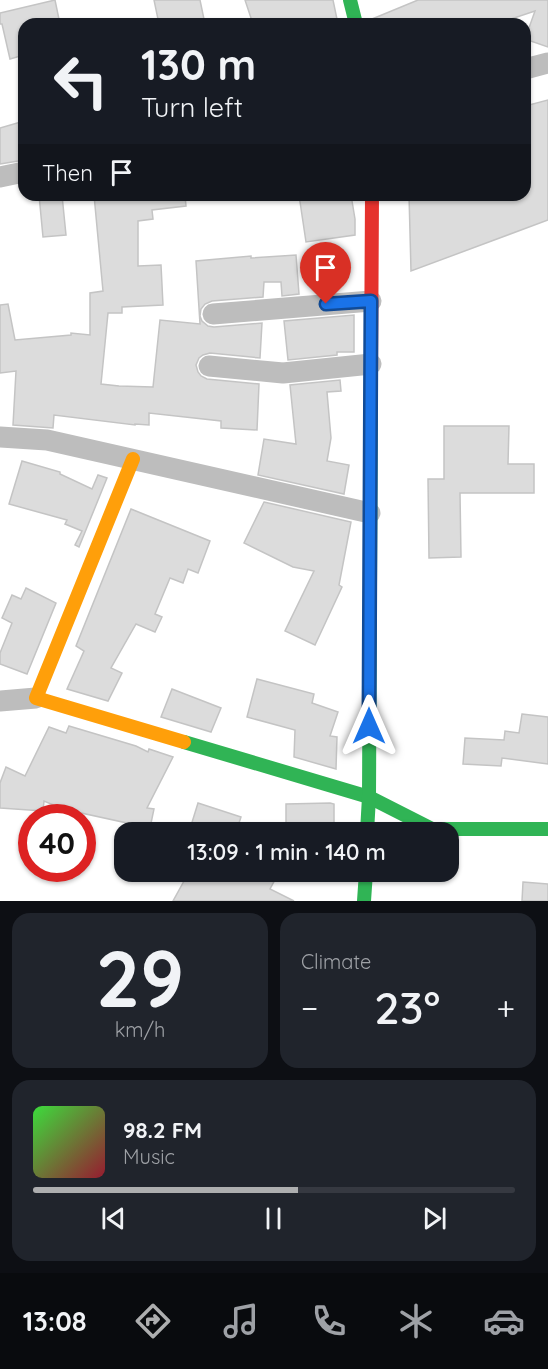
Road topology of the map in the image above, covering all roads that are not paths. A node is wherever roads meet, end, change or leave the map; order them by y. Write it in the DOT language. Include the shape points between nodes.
graph roads {
  1 [pos="548,63"];
  2 [pos="531,67"];
  3 [pos="18,173"];
  4 [pos="0,177"];
  5 [pos="372,201"];
  6 [pos="371,301"];
  7 [pos="213,314"];
  8 [pos="371,364"];
  9 [pos="209,366"];
  10 [pos="0,437"];
  11 [pos="134,459"];
  12 [pos="370,513"];
  13 [pos="36,698"];
  14 [pos="0,701"];
  15 [pos="369,797"];
  16 [pos="368,822"];
  17 [pos="548,829"];
  18 [pos="365,882"];
  19 [pos="364,901"];
  1 -- 2 [label="street"];
  3 -- 4 [label="street"];
  5 -- 6 [label="street"];
  6 -- 7 [label="street"];
  6 -- 8 [label="street"];
  8 -- 9 [label="street" via="283,373"];
  8 -- 12 [label="street"];
  10 -- 11 [label="street" via="46,440"];
  11 -- 12 [label="street"];
  11 -- 13 [label="street"];
  12 -- 15 [label="street"];
  13 -- 14 [label="street"];
  13 -- 15 [label="street"];
  15 -- 16 [label="street"];
  15 -- 17 [label="street" via="432,830"];
  18 -- 19 [label="street"];
}
